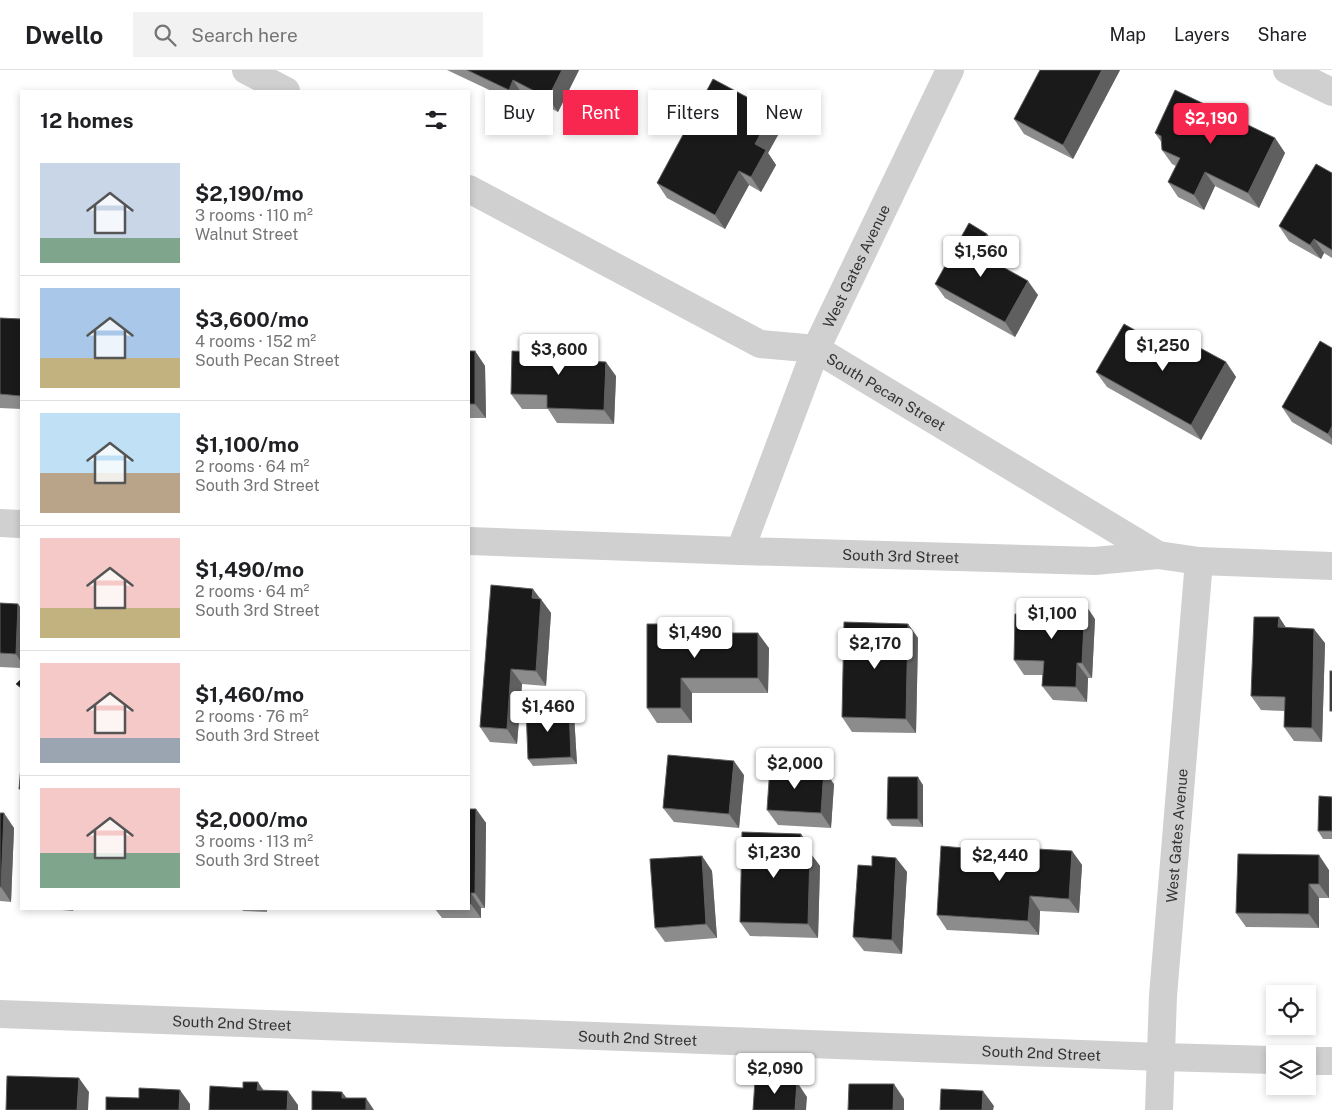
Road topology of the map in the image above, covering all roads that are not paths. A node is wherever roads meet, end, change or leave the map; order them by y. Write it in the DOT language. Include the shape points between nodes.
graph roads {
  1 [pos="246,70"];
  2 [pos="950,70"];
  3 [pos="1287,70"];
  4 [pos="284,90"];
  5 [pos="1332,92"];
  6 [pos="470,190"];
  7 [pos="816,349"];
  8 [pos="0,523"];
  9 [pos="20,524"];
  10 [pos="470,541"];
  11 [pos="740,551"];
  12 [pos="1158,555"];
  13 [pos="1199,561"];
  14 [pos="1332,566"];
  15 [pos="0,1014"];
  16 [pos="1161,1057"];
  17 [pos="1266,1060"];
  18 [pos="1316,1061"];
  19 [pos="1332,1061"];
  20 [pos="1159,1110"];
  1 -- 4 [label="street"];
  2 -- 7 [label="street, West Gates Avenue"];
  3 -- 5 [label="street"];
  6 -- 7 [label="street, South Pecan Street" via="760,344"];
  7 -- 11 [label="street, West Gates Avenue"];
  7 -- 12 [label="street, South Pecan Street"];
  8 -- 9 [label="street"];
  10 -- 11 [label="street, South 3rd Street"];
  11 -- 12 [label="street, South 3rd Street" via="1095,561"];
  12 -- 13 [label="street, South 3rd Street"];
  13 -- 14 [label="street, South 3rd Street"];
  13 -- 16 [label="street, West Gates Avenue" via="1163,996"];
  15 -- 16 [label="street, South 2nd Street"];
  16 -- 17 [label="street, South 2nd Street"];
  16 -- 20 [label="street, West Gates Avenue"];
  18 -- 19 [label="street"];
}
